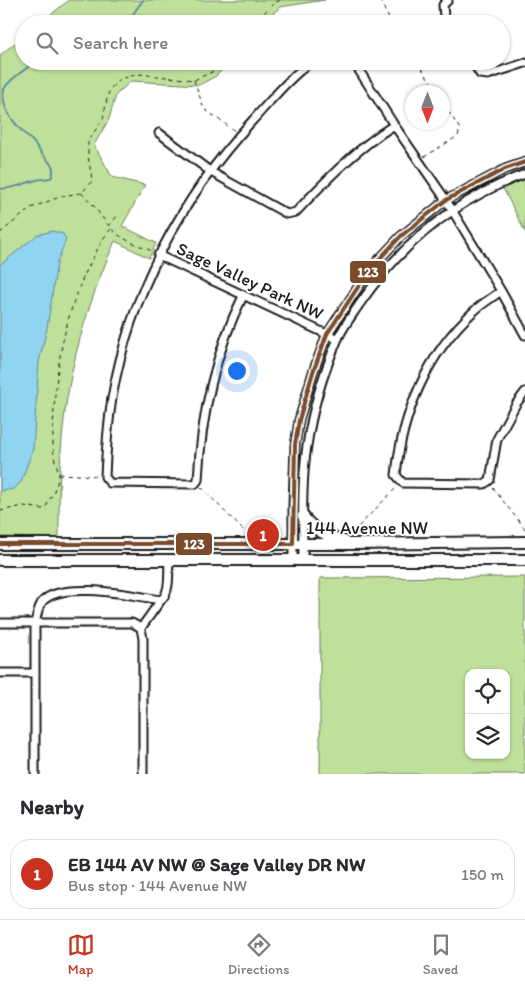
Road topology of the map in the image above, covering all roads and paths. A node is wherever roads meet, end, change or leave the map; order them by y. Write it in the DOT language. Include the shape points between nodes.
graph roads {
  1 [pos="280,0"];
  2 [pos="381,0"];
  3 [pos="448,0"];
  4 [pos="262,15"];
  5 [pos="387,15"];
  6 [pos="444,15"];
  7 [pos="525,63"];
  8 [pos="510,68"];
  9 [pos="214,70"];
  10 [pos="300,70"];
  11 [pos="423,70"];
  12 [pos="478,70"];
  13 [pos="503,70"];
  14 [pos="359,71"];
  15 [pos="194,80"];
  16 [pos="432,85"];
  17 [pos="450,114"];
  18 [pos="394,125"];
  19 [pos="158,133"];
  20 [pos="239,135"];
  21 [pos="419,160"];
  22 [pos="525,162"];
  23 [pos="211,172"];
  24 [pos="525,174"];
  25 [pos="81,193"];
  26 [pos="446,200"];
  27 [pos="452,210"];
  28 [pos="117,216"];
  29 [pos="109,226"];
  30 [pos="111,229"];
  31 [pos="0,233"];
  32 [pos="158,255"];
  33 [pos="501,291"];
  34 [pos="243,296"];
  35 [pos="327,334"];
  36 [pos="525,335"];
  37 [pos="337,339"];
  38 [pos="525,392"];
  39 [pos="59,474"];
  40 [pos="105,477"];
  41 [pos="403,483"];
  42 [pos="195,484"];
  43 [pos="484,484"];
  44 [pos="0,511"];
  45 [pos="303,516"];
  46 [pos="525,529"];
  47 [pos="244,532"];
  48 [pos="353,532"];
  49 [pos="525,542"];
  50 [pos="0,544"];
  51 [pos="298,544"];
  52 [pos="352,544"];
  53 [pos="0,560"];
  54 [pos="169,560"];
  55 [pos="298,560"];
  56 [pos="525,560"];
  57 [pos="161,600"];
  58 [pos="0,623"];
  59 [pos="36,623"];
  60 [pos="141,628"];
  61 [pos="0,673"];
  62 [pos="36,673"];
  63 [pos="36,774"];
  64 [pos="143,774"];
  1 -- 4 [label="path"];
  2 -- 5 [label="path"];
  3 -- 6 [label="street" via="443,5"];
  7 -- 8 [label="street"];
  9 -- 15 [label="path"];
  10 -- 20 [label="street, Sage Valley Park NW"];
  11 -- 16 [label="path"];
  12 -- 13 [label="street" via="480,74 488,75"];
  14 -- 18 [label="street"];
  15 -- 20 [label="path" via="204,109"];
  15 -- 25 [label="path" via="139,74 116,82 108,94 103,119 88,141 92,179"];
  17 -- 21 [label="path" via="460,129 458,136"];
  18 -- 21 [label="street"];
  18 -- 23 [label="street" via="345,161 296,212 287,214"];
  19 -- 23 [label="street"];
  20 -- 23 [label="street, Sage Valley Park NW"];
  21 -- 26 [label="street"];
  22 -- 26 [label="street"];
  23 -- 32 [label="street, Sage Valley Park NW"];
  24 -- 27 [label="street" via="503,182"];
  25 -- 29 [label="path"];
  25 -- 31 [label="path" via="38,205"];
  26 -- 27 [label="street"];
  26 -- 35 [label="street" via="401,236 370,269"];
  27 -- 33 [label="street"];
  27 -- 37 [label="street" via="388,266"];
  28 -- 29 [label="path"];
  29 -- 30 [label="path"];
  30 -- 32 [label="path"];
  30 -- 39 [label="path" via="81,280 65,332 53,435"];
  32 -- 34 [label="street, Sage Valley Park NW"];
  32 -- 40 [label="street" via="142,292 118,370 107,435"];
  33 -- 36 [label="street"];
  33 -- 41 [label="street" via="473,311 450,337 421,382 398,451 396,475"];
  34 -- 35 [label="street, Sage Valley Park NW"];
  34 -- 42 [label="street" via="230,322 209,392"];
  35 -- 37 [label="street, Sage Valley Park NW"];
  35 -- 51 [label="street" via="296,437 293,505"];
  37 -- 45 [label="street" via="321,385 307,444"];
  38 -- 43 [label="street" via="497,439 490,480"];
  39 -- 40 [label="path"];
  39 -- 44 [label="path" via="46,507 24,506"];
  40 -- 42 [label="street" via="110,483"];
  41 -- 43 [label="street"];
  41 -- 48 [label="path"];
  42 -- 47 [label="path" via="203,488"];
  43 -- 46 [label="path" via="494,489"];
  45 -- 51 [label="street"];
  45 -- 52 [label="main road" via="314,528"];
  49 -- 52 [label="main road, 144 Avenue NW"];
  50 -- 51 [label="main road, 144 Avenue NW"];
  51 -- 52 [label="main road, 144 Avenue NW"];
  51 -- 55 [label="street"];
  53 -- 54 [label="main road, 144 Avenue NW"];
  54 -- 55 [label="main road, 144 Avenue NW"];
  54 -- 57 [label="street" via="167,592"];
  55 -- 56 [label="main road, 144 Avenue NW"];
  57 -- 59 [label="street" via="72,590 52,594 43,601"];
  57 -- 60 [label="street"];
  58 -- 59 [label="street"];
  59 -- 60 [label="street" via="132,623"];
  59 -- 62 [label="street"];
  60 -- 64 [label="street"];
  61 -- 62 [label="street"];
  62 -- 63 [label="street"];
}
